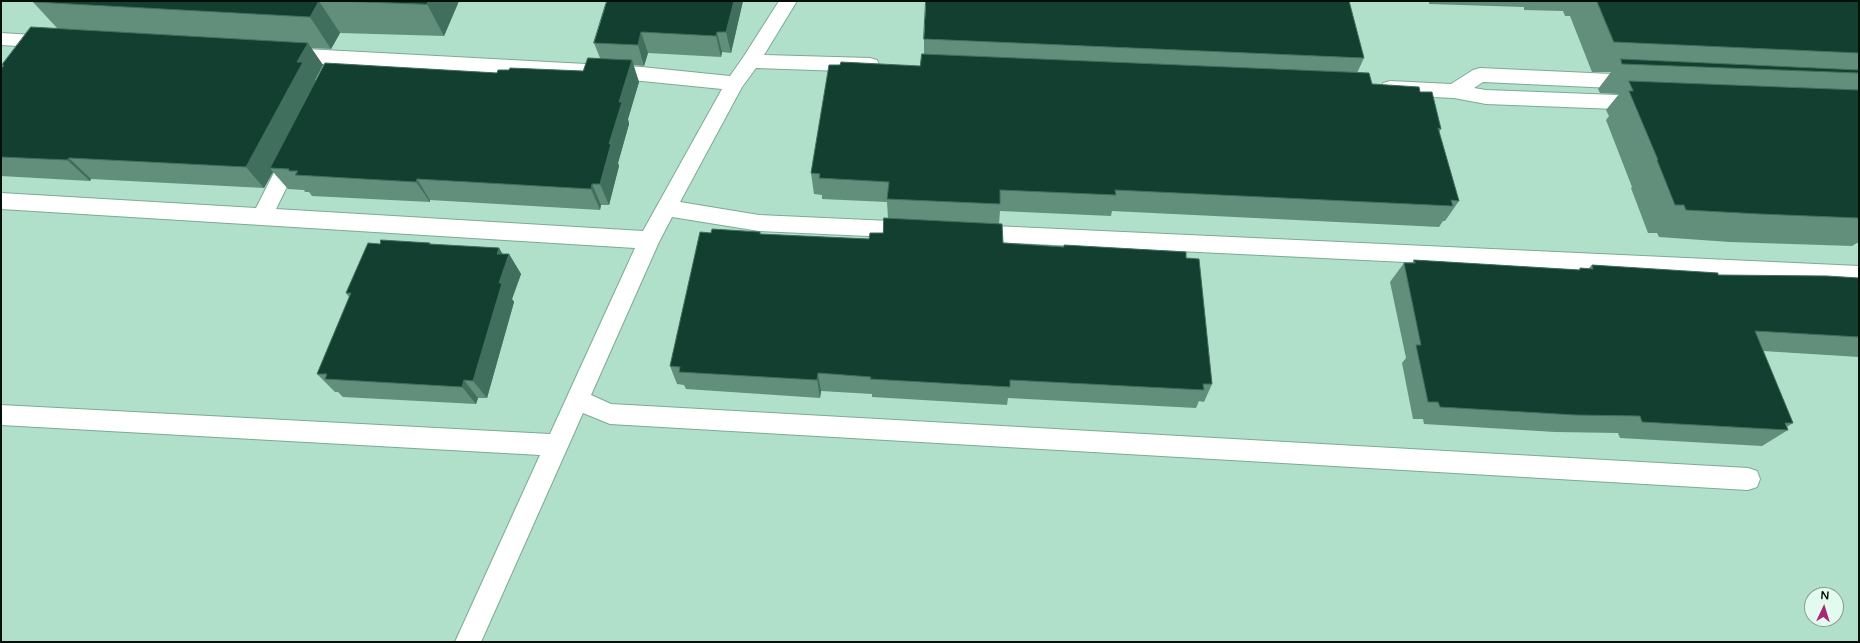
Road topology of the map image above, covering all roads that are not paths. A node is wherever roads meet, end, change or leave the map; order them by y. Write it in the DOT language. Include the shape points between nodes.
graph roads {
  1 [pos="788,1"];
  2 [pos="1,39"];
  3 [pos="64,42"];
  4 [pos="270,54"];
  5 [pos="751,61"];
  6 [pos="889,66"];
  7 [pos="1654,82"];
  8 [pos="735,83"];
  9 [pos="1374,88"];
  10 [pos="1454,91"];
  11 [pos="1661,104"];
  12 [pos="300,141"];
  13 [pos="1,201"];
  14 [pos="666,208"];
  15 [pos="262,217"];
  16 [pos="649,240"];
  17 [pos="1859,275"];
  18 [pos="577,400"];
  19 [pos="1,415"];
  20 [pos="557,445"];
  21 [pos="1748,479"];
  22 [pos="468,642"];
  1 -- 5 [label="street"];
  2 -- 3 [label="street"];
  4 -- 8 [label="street" via="338,65 642,74"];
  5 -- 6 [label="street"];
  5 -- 8 [label="street"];
  7 -- 10 [label="street" via="1480,75"];
  8 -- 14 [label="street"];
  9 -- 10 [label="street"];
  10 -- 11 [label="street" via="1486,97"];
  12 -- 15 [label="street"];
  13 -- 15 [label="street"];
  14 -- 16 [label="street"];
  14 -- 17 [label="street" via="758,223"];
  15 -- 16 [label="street"];
  16 -- 18 [label="street"];
  18 -- 20 [label="street"];
  18 -- 21 [label="street" via="610,414"];
  19 -- 20 [label="street"];
  20 -- 22 [label="street"];
}
